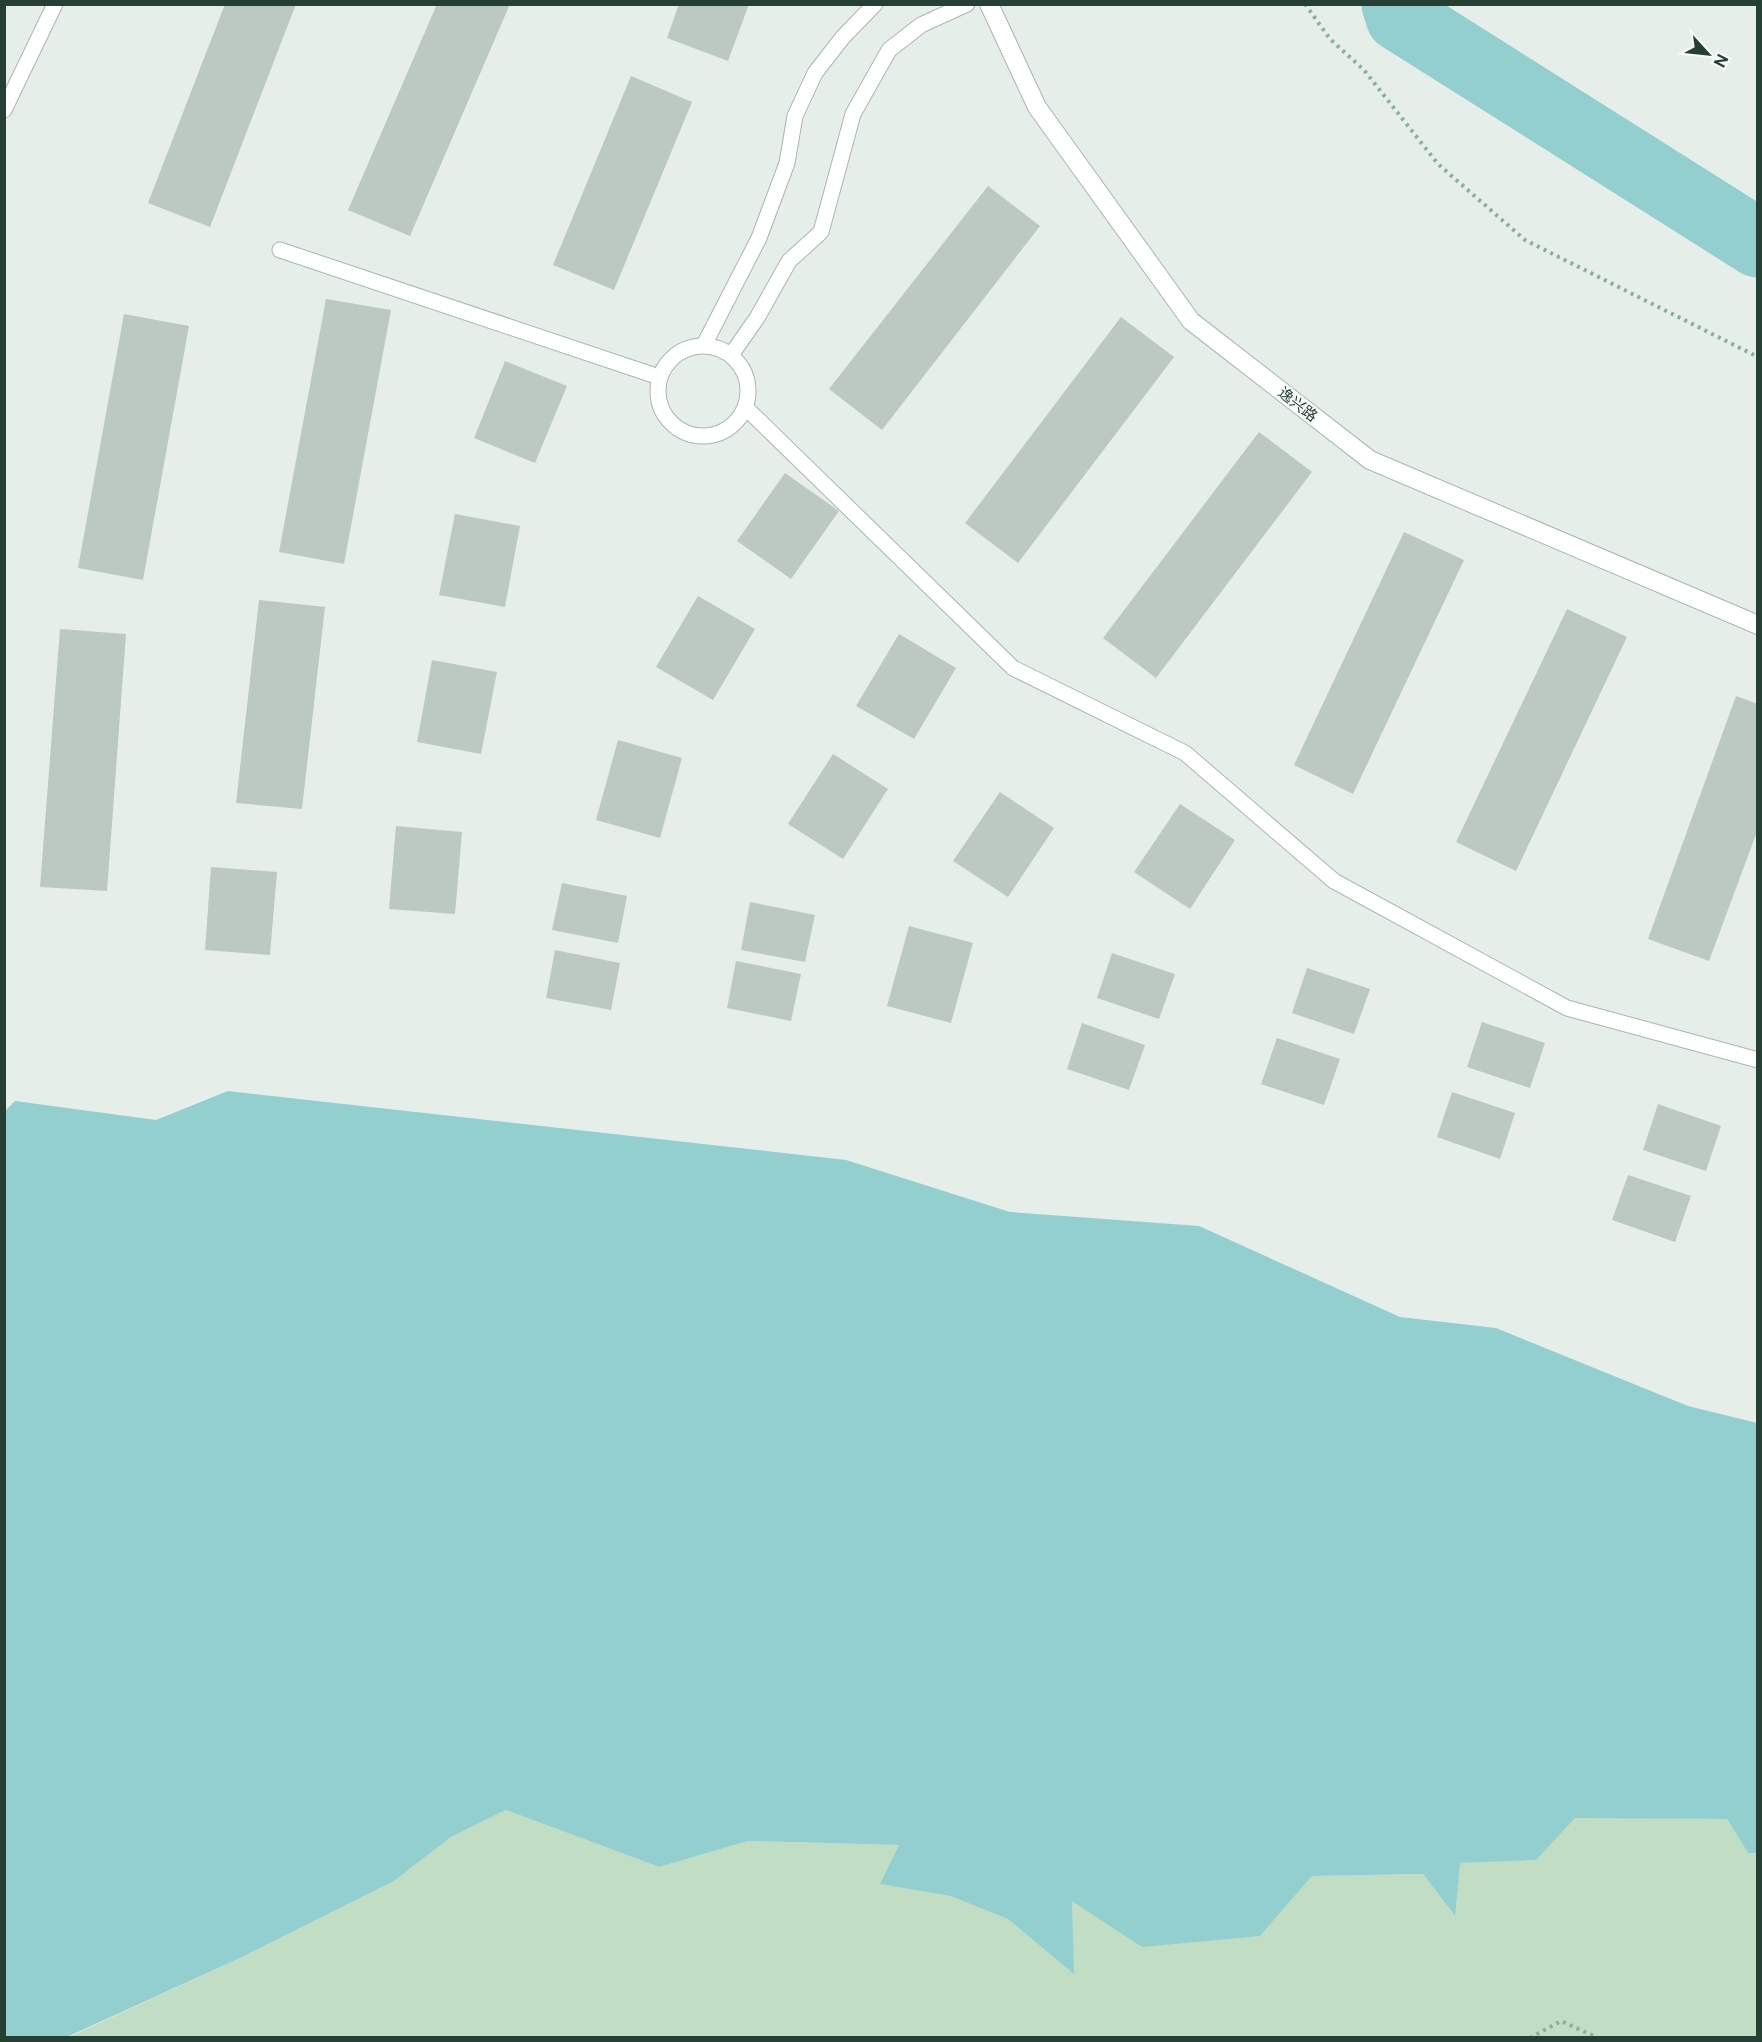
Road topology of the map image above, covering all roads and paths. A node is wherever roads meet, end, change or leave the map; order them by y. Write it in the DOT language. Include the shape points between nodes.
graph roads {
  1 [pos="55,4"];
  2 [pos="875,4"];
  3 [pos="967,4"];
  4 [pos="989,4"];
  5 [pos="1305,4"];
  6 [pos="4,110"];
  7 [pos="280,250"];
  8 [pos="704,345"];
  9 [pos="731,355"];
  10 [pos="1758,357"];
  11 [pos="659,377"];
  12 [pos="745,407"];
  13 [pos="1758,625"];
  14 [pos="1758,1060"];
  15 [pos="1530,2037"];
  16 [pos="1598,2037"];
  1 -- 6 [label="lane"];
  2 -- 8 [label="lane" via="815,73 795,116 787,163 759,238"];
  3 -- 9 [label="lane" via="921,26 889,50 853,114 821,232 789,261"];
  4 -- 13 [label="street, 逸兴路" via="1037,107 1191,321 1370,460"];
  5 -- 10 [label="path" via="1330,39 1364,70 1438,164 1525,240"];
  7 -- 11 [label="lane"];
  8 -- 9 [label="lane"];
  8 -- 11 [label="lane" via="677,354"];
  9 -- 12 [label="lane" via="746,379"];
  11 -- 12 [label="lane" via="660,408 681,431 695,436 726,430"];
  12 -- 14 [label="lane" via="1013,668 1185,753 1334,881 1567,1008"];
  15 -- 16 [label="path" via="1561,2021"];
}
